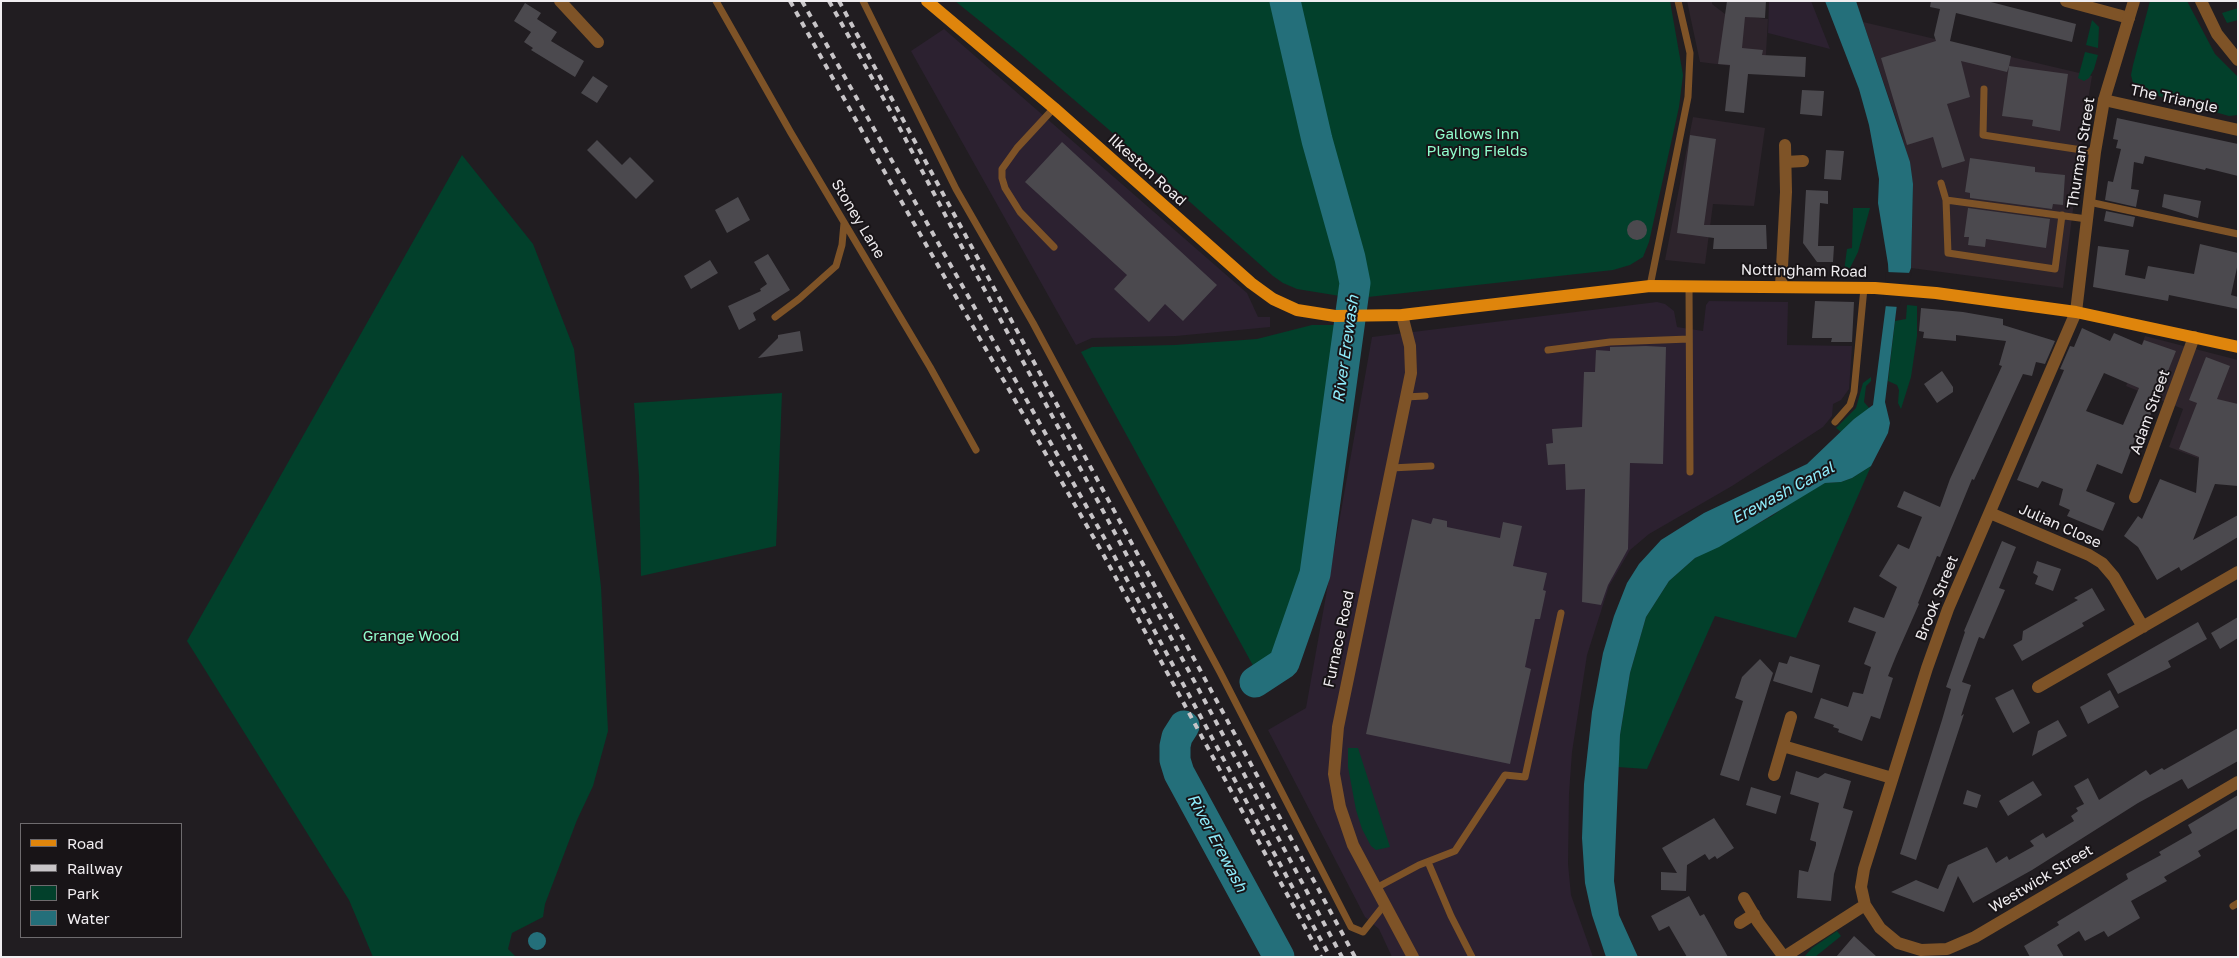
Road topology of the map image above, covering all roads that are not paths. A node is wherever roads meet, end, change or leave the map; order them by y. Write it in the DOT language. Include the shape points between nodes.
graph roads {
  1 [pos="560,1"];
  2 [pos="716,1"];
  3 [pos="863,1"];
  4 [pos="927,1"];
  5 [pos="1678,1"];
  6 [pos="2066,1"];
  7 [pos="2134,1"];
  8 [pos="2201,1"];
  9 [pos="2129,18"];
  10 [pos="598,42"];
  11 [pos="2238,60"];
  12 [pos="1984,89"];
  13 [pos="2104,100"];
  14 [pos="1054,108"];
  15 [pos="2238,130"];
  16 [pos="1785,145"];
  17 [pos="2095,152"];
  18 [pos="1802,161"];
  19 [pos="1786,162"];
  20 [pos="1941,183"];
  21 [pos="1946,200"];
  22 [pos="2089,202"];
  23 [pos="2062,215"];
  24 [pos="2087,219"];
  25 [pos="844,223"];
  26 [pos="2238,234"];
  27 [pos="1054,247"];
  28 [pos="1689,285"];
  29 [pos="1650,286"];
  30 [pos="1781,286"];
  31 [pos="1870,288"];
  32 [pos="2076,312"];
  33 [pos="1402,314"];
  34 [pos="1366,316"];
  35 [pos="775,317"];
  36 [pos="2194,337"];
  37 [pos="1689,339"];
  38 [pos="2238,347"];
  39 [pos="1548,350"];
  40 [pos="1425,396"];
  41 [pos="1405,397"];
  42 [pos="1835,422"];
  43 [pos="976,450"];
  44 [pos="1431,466"];
  45 [pos="1392,468"];
  46 [pos="1690,472"];
  47 [pos="2135,497"];
  48 [pos="1990,513"];
  49 [pos="2236,578"];
  50 [pos="1561,613"];
  51 [pos="2143,626"];
  52 [pos="2038,687"];
  53 [pos="1791,717"];
  54 [pos="1783,746"];
  55 [pos="1774,775"];
  56 [pos="1892,778"];
  57 [pos="2238,782"];
  58 [pos="1428,862"];
  59 [pos="1376,888"];
  60 [pos="1744,898"];
  61 [pos="1385,904"];
  62 [pos="1865,905"];
  63 [pos="1754,914"];
  64 [pos="1740,923"];
  65 [pos="1413,957"];
  66 [pos="1472,957"];
  67 [pos="1784,957"];
  1 -- 10 [label="street"];
  2 -- 25 [label="lane, Stoney Lane"];
  3 -- 61 [label="lane" via="956,189 1033,323 1211,654 1350,927 1363,932"];
  4 -- 14 [label="main road, Ilkeston Road"];
  5 -- 29 [label="lane" via="1690,53 1688,97"];
  6 -- 9 [label="street"];
  7 -- 9 [label="street, Thurman Street"];
  8 -- 11 [label="street" via="2217,34"];
  9 -- 13 [label="street, Thurman Street"];
  12 -- 17 [label="lane" via="1982,135"];
  13 -- 15 [label="street, The Triangle"];
  13 -- 17 [label="street, Thurman Street"];
  14 -- 27 [label="lane" via="1002,169 1005,188 1020,212"];
  14 -- 34 [label="main road, Ilkeston Road" via="1262,292 1297,310 1335,316"];
  16 -- 19 [label="street"];
  17 -- 22 [label="street, Thurman Street"];
  18 -- 19 [label="street"];
  19 -- 30 [label="street"];
  20 -- 21 [label="lane"];
  21 -- 23 [label="lane"];
  21 -- 23 [label="lane" via="1948,254 2054,269"];
  22 -- 24 [label="street, Thurman Street"];
  22 -- 26 [label="lane"];
  23 -- 24 [label="lane"];
  24 -- 32 [label="street, Thurman Street"];
  25 -- 35 [label="lane" via="836,266"];
  25 -- 43 [label="lane, Stoney Lane"];
  28 -- 29 [label="main road, Nottingham Road"];
  28 -- 30 [label="main road, Nottingham Road"];
  28 -- 37 [label="lane"];
  29 -- 33 [label="main road, Nottingham Road"];
  30 -- 31 [label="main road, Nottingham Road"];
  31 -- 32 [label="main road, Nottingham Road" via="1914,290"];
  31 -- 42 [label="lane" via="1854,392 1850,405"];
  32 -- 36 [label="main road, Nottingham Road"];
  32 -- 48 [label="street, Brook Street"];
  33 -- 34 [label="main road, Nottingham Road"];
  33 -- 41 [label="street, Furnace Road" via="1412,362"];
  36 -- 38 [label="main road, Nottingham Road"];
  36 -- 47 [label="street, Adam Street"];
  37 -- 39 [label="lane" via="1610,342"];
  37 -- 46 [label="lane"];
  40 -- 41 [label="lane"];
  41 -- 45 [label="street, Furnace Road"];
  44 -- 45 [label="lane"];
  45 -- 59 [label="street, Furnace Road" via="1338,727 1334,763 1337,795 1345,826"];
  48 -- 51 [label="street, Julian Close" via="2102,563"];
  48 -- 56 [label="street, Brook Street" via="1942,626"];
  49 -- 51 [label="street"];
  50 -- 58 [label="lane" via="1525,777 1505,775 1455,851"];
  51 -- 52 [label="street" via="2055,686"];
  53 -- 54 [label="street"];
  54 -- 55 [label="street"];
  54 -- 56 [label="street"];
  56 -- 62 [label="street, Brook Street" via="1864,868 1861,887"];
  57 -- 62 [label="street, Westwick Street" via="1975,937 1947,949 1921,950 1898,943 1880,928"];
  58 -- 59 [label="lane"];
  58 -- 66 [label="lane"];
  59 -- 61 [label="street, Furnace Road"];
  60 -- 63 [label="street"];
  61 -- 65 [label="street, Furnace Road"];
  62 -- 67 [label="street"];
  63 -- 64 [label="street"];
  63 -- 67 [label="street"];
}
